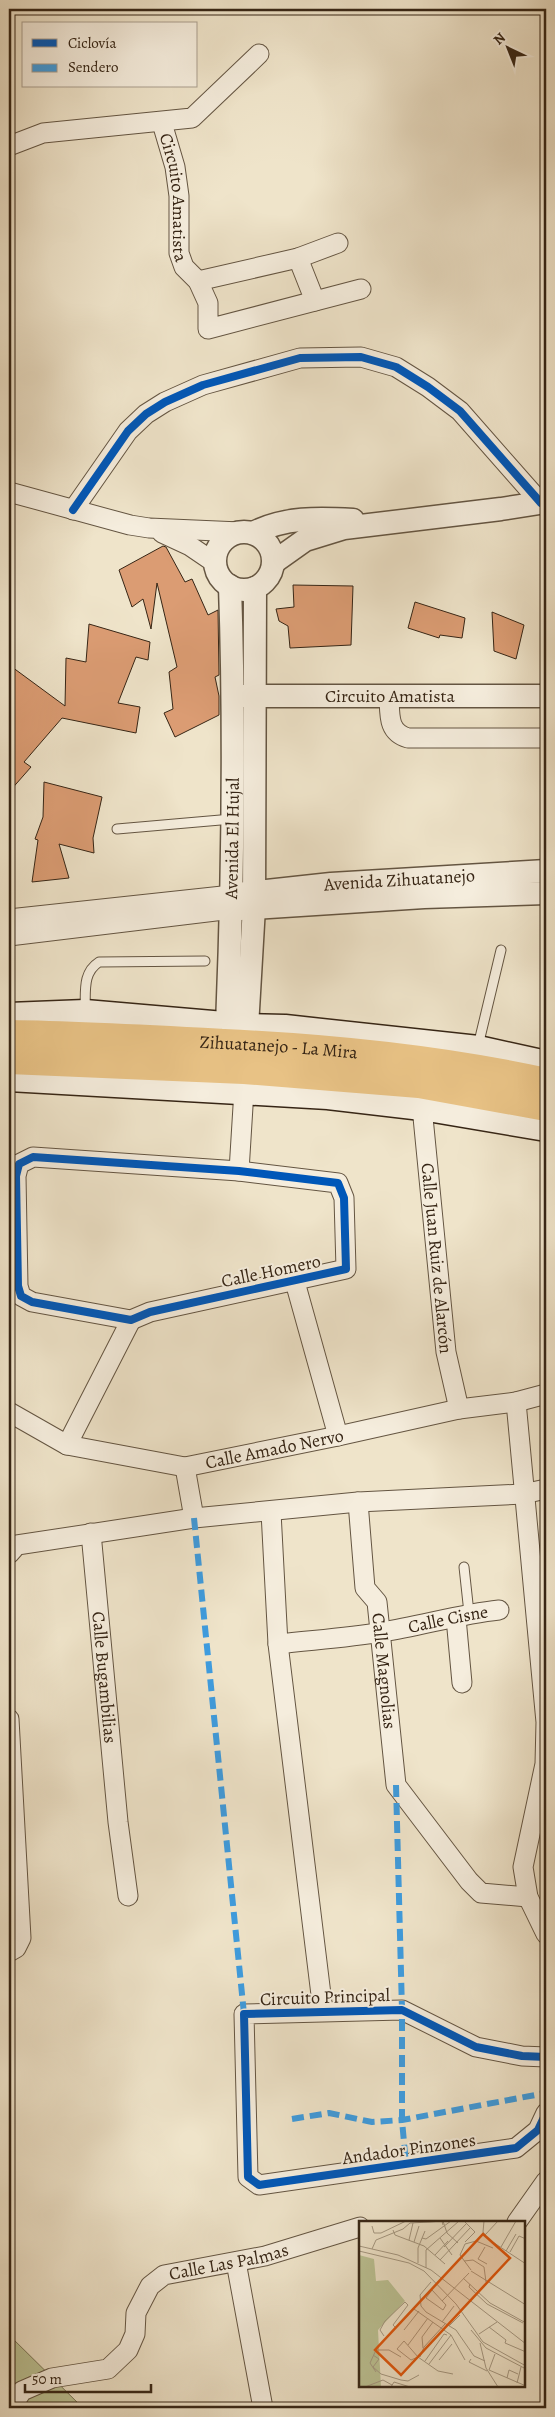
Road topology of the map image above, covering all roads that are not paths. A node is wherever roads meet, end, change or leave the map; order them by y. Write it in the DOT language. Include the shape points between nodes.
graph roads {
  1 [pos="259,54"];
  2 [pos="162,123"];
  3 [pos="9,146"];
  4 [pos="338,243"];
  5 [pos="298,258"];
  6 [pos="198,281"];
  7 [pos="361,289"];
  8 [pos="315,301"];
  9 [pos="9,492"];
  10 [pos="544,502"];
  11 [pos="74,510"];
  12 [pos="394,521"];
  13 [pos="149,528"];
  14 [pos="246,533"];
  15 [pos="274,562"];
  16 [pos="215,563"];
  17 [pos="230,586"];
  18 [pos="255,588"];
  19 [pos="243,695"];
  20 [pos="389,695"];
  21 [pos="546,696"];
  22 [pos="546,738"];
  23 [pos="232,819"];
  24 [pos="117,829"];
  25 [pos="546,871"];
  26 [pos="426,887"];
  27 [pos="546,893"];
  28 [pos="243,901"];
  29 [pos="9,919"];
  30 [pos="9,936"];
  31 [pos="501,950"];
  32 [pos="205,960"];
  33 [pos="85,1013"];
  34 [pos="9,1016"];
  35 [pos="9,1034"];
  36 [pos="236,1034"];
  37 [pos="478,1049"];
  38 [pos="9,1060"];
  39 [pos="546,1064"];
  40 [pos="9,1078"];
  41 [pos="232,1080"];
  42 [pos="546,1082"];
  43 [pos="422,1107"];
  44 [pos="546,1107"];
  45 [pos="546,1128"];
  46 [pos="239,1171"];
  47 [pos="295,1282"];
  48 [pos="131,1320"];
  49 [pos="546,1394"];
  50 [pos="516,1402"];
  51 [pos="459,1409"];
  52 [pos="9,1412"];
  53 [pos="338,1436"];
  54 [pos="67,1445"];
  55 [pos="185,1467"];
  56 [pos="546,1490"];
  57 [pos="523,1494"];
  58 [pos="358,1502"];
  59 [pos="271,1512"];
  60 [pos="194,1518"];
  61 [pos="91,1533"];
  62 [pos="9,1554"];
  63 [pos="464,1567"];
  64 [pos="499,1610"];
  65 [pos="462,1616"];
  66 [pos="380,1632"];
  67 [pos="278,1644"];
  68 [pos="462,1683"];
  69 [pos="9,1719"];
  70 [pos="128,1896"];
  71 [pos="528,1897"];
  72 [pos="546,1934"];
  73 [pos="15,1945"];
  74 [pos="323,2011"];
  75 [pos="546,2056"];
  76 [pos="546,2113"];
  77 [pos="546,2181"];
  78 [pos="259,2185"];
  79 [pos="518,2221"];
  80 [pos="359,2227"];
  81 [pos="236,2262"];
  82 [pos="12,2406"];
  83 [pos="263,2408"];
  1 -- 2 [label="street" via="192,118"];
  2 -- 3 [label="street, Circuito Amatista" via="43,133"];
  2 -- 6 [label="street, Circuito Amatista" via="179,196 179,253 184,268"];
  4 -- 5 [label="street"];
  5 -- 6 [label="street"];
  5 -- 8 [label="street"];
  6 -- 8 [label="street, Circuito Amatista" via="208,303 208,329"];
  7 -- 8 [label="street"];
  9 -- 11 [label="street"];
  10 -- 11 [label="street" via="460,412 428,387 396,367 361,357 326,357 300,358 202,385 146,414 128,431"];
  10 -- 12 [label="street"];
  11 -- 13 [label="street"];
  12 -- 14 [label="street" via="294,520"];
  12 -- 15 [label="street" via="344,528 305,540"];
  13 -- 14 [label="street"];
  13 -- 16 [label="street" via="190,546"];
  14 -- 15 [label="street" via="262,539 269,547"];
  14 -- 16 [label="street" via="226,538 218,549"];
  15 -- 18 [label="street" via="265,580"];
  16 -- 17 [label="street" via="219,577"];
  17 -- 18 [label="street" via="238,590"];
  17 -- 19 [label="street, Avenida El Hujal"];
  18 -- 19 [label="street, Avenida El Hujal"];
  19 -- 20 [label="street, Circuito Amatista"];
  19 -- 23 [label="street, Avenida El Hujal"];
  19 -- 28 [label="street, Avenida El Hujal"];
  20 -- 21 [label="street, Circuito Amatista"];
  20 -- 22 [label="street" via="391,726 398,736"];
  23 -- 24 [label="lane"];
  23 -- 28 [label="street, Avenida El Hujal"];
  25 -- 26 [label="street, Avenida Zihuatanejo"];
  26 -- 27 [label="street, Avenida Zihuatanejo"];
  26 -- 28 [label="street, Avenida Zihuatanejo"];
  28 -- 29 [label="street"];
  28 -- 30 [label="street"];
  28 -- 36 [label="street, Avenida El Hujal"];
  31 -- 37 [label="lane"];
  32 -- 33 [label="lane" via="99,962 87,975"];
  33 -- 34 [label="main road"];
  33 -- 36 [label="main road"];
  35 -- 36 [label="highway, Zihuatanejo - La Mira"];
  36 -- 37 [label="main road" via="285,1028"];
  36 -- 41 [label="street, Avenida El Hujal"];
  36 -- 42 [label="highway, Zihuatanejo - La Mira" via="502,1072"];
  37 -- 39 [label="main road"];
  38 -- 41 [label="highway, Zihuatanejo - La Mira"];
  40 -- 41 [label="main road"];
  41 -- 43 [label="main road"];
  41 -- 44 [label="highway, Zihuatanejo - La Mira" via="419,1084"];
  41 -- 46 [label="street"];
  43 -- 45 [label="main road"];
  43 -- 51 [label="street, Calle Juan Ruiz de Alarcón" via="446,1352"];
  46 -- 47 [label="street, Calle Homero" via="338,1183 344,1198 346,1269"];
  46 -- 48 [label="street, Calle Homero" via="32,1157 19,1164 16,1176 18,1286 21,1296 32,1302"];
  47 -- 48 [label="street, Calle Homero" via="150,1312"];
  47 -- 53 [label="street, Calle Homero"];
  48 -- 54 [label="street"];
  49 -- 50 [label="street, Calle Amado Nervo"];
  50 -- 51 [label="street, Calle Amado Nervo"];
  50 -- 57 [label="street"];
  51 -- 53 [label="street, Calle Amado Nervo"];
  52 -- 54 [label="street, Calle Amado Nervo"];
  53 -- 55 [label="street, Calle Amado Nervo"];
  54 -- 55 [label="street, Calle Amado Nervo"];
  55 -- 60 [label="street"];
  56 -- 57 [label="street"];
  57 -- 58 [label="street"];
  57 -- 71 [label="street" via="546,1722 545,1764 523,1866"];
  58 -- 59 [label="street"];
  58 -- 66 [label="street, Calle Magnolias" via="365,1588 377,1602"];
  59 -- 60 [label="street"];
  59 -- 67 [label="street"];
  60 -- 61 [label="street"];
  61 -- 62 [label="street" via="16,1545"];
  61 -- 70 [label="street, Calle Bugambilias"];
  63 -- 65 [label="lane"];
  64 -- 65 [label="street, Calle Cisne"];
  65 -- 66 [label="street, Calle Cisne"];
  65 -- 68 [label="street"];
  66 -- 67 [label="street, Calle Cisne"];
  66 -- 71 [label="street, Calle Magnolias" via="396,1785 481,1893"];
  67 -- 74 [label="street"];
  69 -- 73 [label="street"];
  71 -- 72 [label="street"];
  74 -- 75 [label="street, Circuito Principal" via="402,2010 476,2047 522,2056"];
  74 -- 78 [label="street, Circuito Principal" via="244,2014 248,2177"];
  76 -- 78 [label="street, Andador Pinzones" via="538,2130 516,2148"];
  77 -- 79 [label="street"];
  80 -- 81 [label="street, Calle Las Palmas"];
  81 -- 82 [label="street, Calle Las Palmas" via="164,2275 150,2286 136,2313 135,2334 128,2350 108,2368 52,2378 22,2391"];
  81 -- 83 [label="street"];
}
